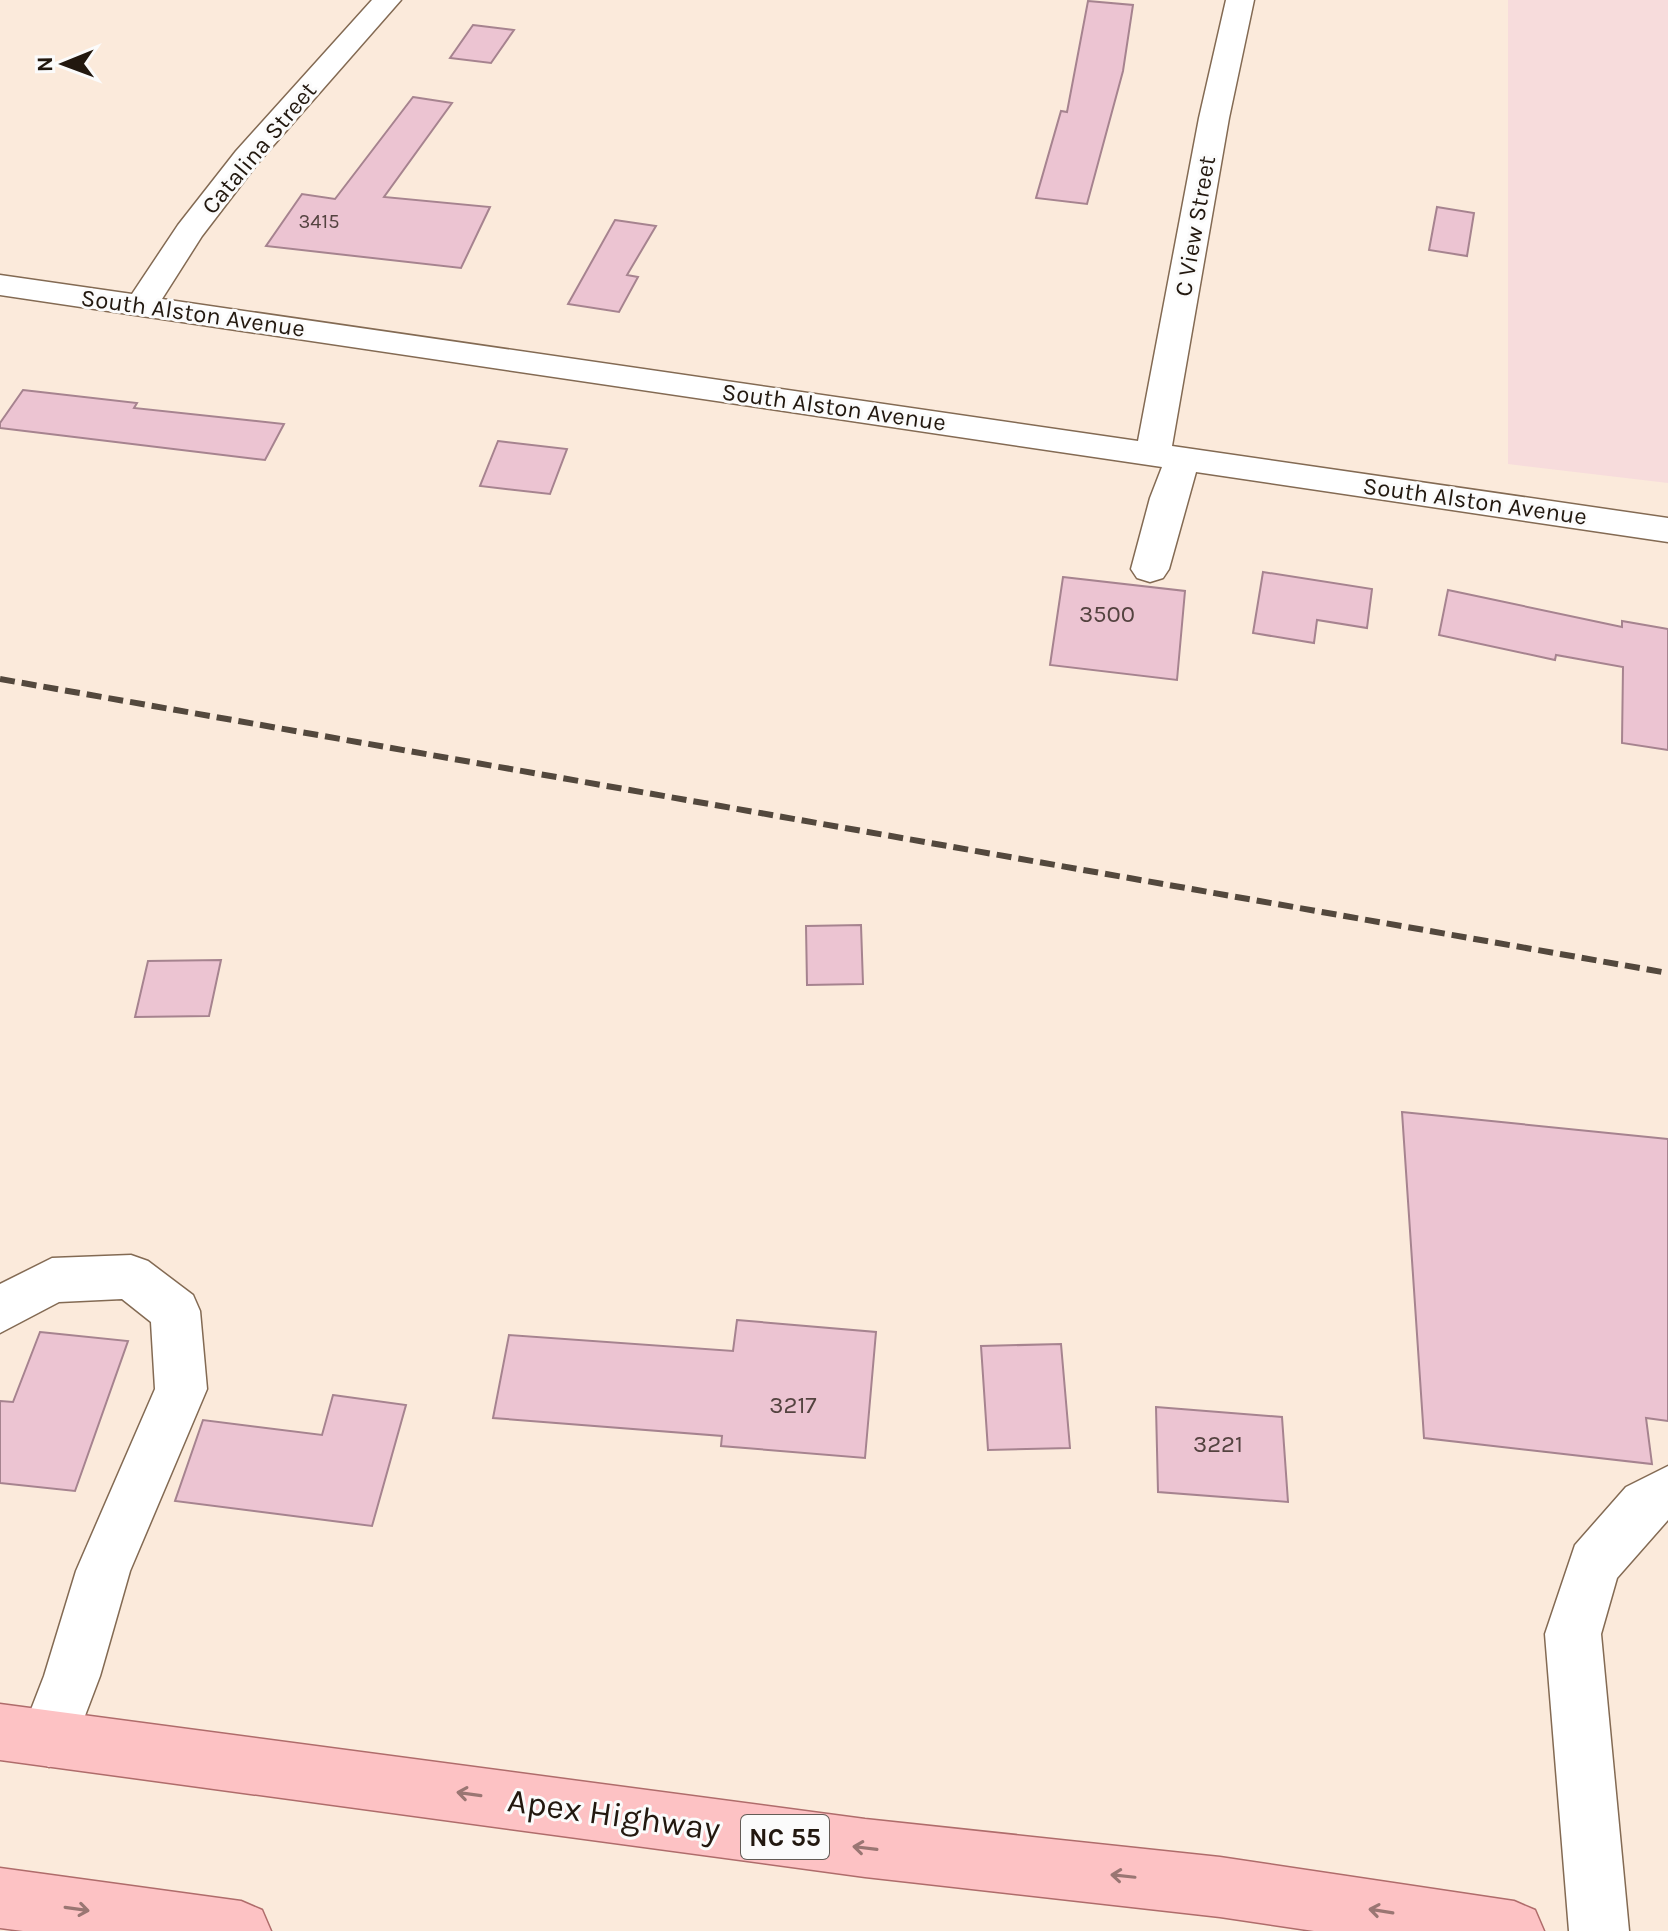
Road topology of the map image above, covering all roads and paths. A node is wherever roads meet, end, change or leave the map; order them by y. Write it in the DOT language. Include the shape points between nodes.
graph roads {
  1 [pos="387,0"];
  2 [pos="1240,0"];
  3 [pos="0,285"];
  4 [pos="141,305"];
  5 [pos="1168,456"];
  6 [pos="1668,530"];
  7 [pos="1150,569"];
  8 [pos="0,1310"];
  9 [pos="1668,1491"];
  10 [pos="25,1735"];
  11 [pos="0,1898"];
  12 [pos="241,1931"];
  13 [pos="1514,1931"];
  14 [pos="1599,1931"];
  1 -- 4 [label="street, Catalina Street" via="247,157"];
  2 -- 5 [label="street, C View Street" via="1214,118"];
  3 -- 4 [label="street, South Alston Avenue"];
  4 -- 5 [label="street, South Alston Avenue"];
  5 -- 6 [label="street, South Alston Avenue"];
  5 -- 7 [label="street, C View Street" via="1168,498"];
  8 -- 10 [label="street" via="52,1280 131,1277 175,1311 181,1389"];
  9 -- 14 [label="street" via="1645,1505 1594,1564 1573,1634"];
  13 -- 10 [label="main road, Apex Highway / NC 55, one-way" via="1220,1887 865,1848"];
  11 -- 12 [label="main road, one-way"];
}
